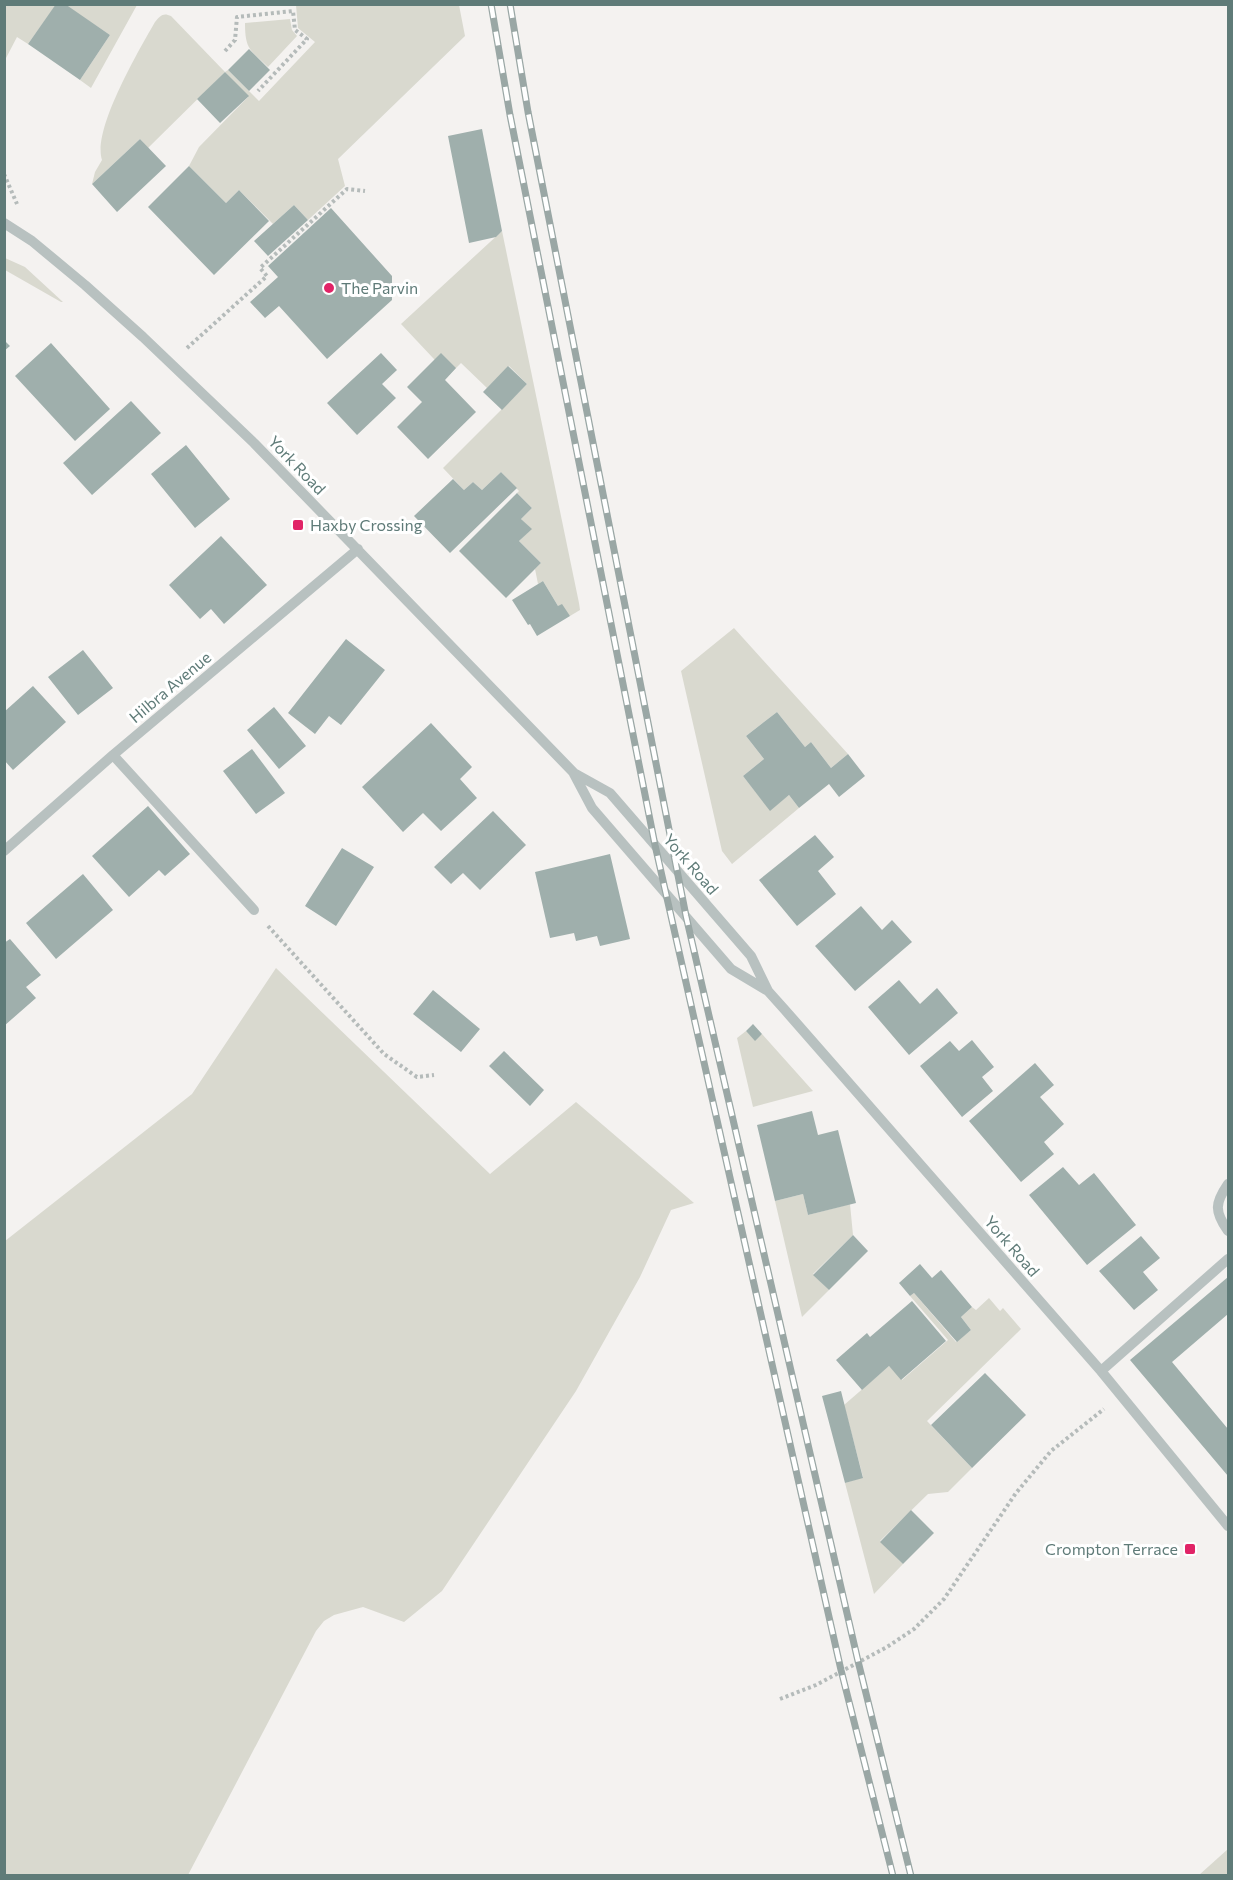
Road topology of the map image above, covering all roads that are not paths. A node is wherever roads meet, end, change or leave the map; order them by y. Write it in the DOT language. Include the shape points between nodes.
graph roads {
  1 [pos="4,223"];
  2 [pos="358,549"];
  3 [pos="113,756"];
  4 [pos="574,773"];
  5 [pos="4,850"];
  6 [pos="254,910"];
  7 [pos="768,992"];
  8 [pos="1228,1184"];
  9 [pos="1228,1231"];
  10 [pos="1228,1259"];
  11 [pos="1101,1371"];
  12 [pos="1228,1526"];
  1 -- 2 [label="street, York Road" via="85,285 171,363"];
  2 -- 3 [label="street, Hilbra Avenue"];
  2 -- 4 [label="street, York Road"];
  3 -- 5 [label="street, Hilbra Avenue"];
  3 -- 6 [label="street"];
  4 -- 7 [label="street, York Road" via="592,808 731,969"];
  4 -- 7 [label="street, York Road" via="610,793 751,956"];
  7 -- 11 [label="street, York Road"];
  8 -- 9 [label="street" via="1218,1199 1219,1218"];
  10 -- 11 [label="street"];
  11 -- 12 [label="street, York Road"];
}
